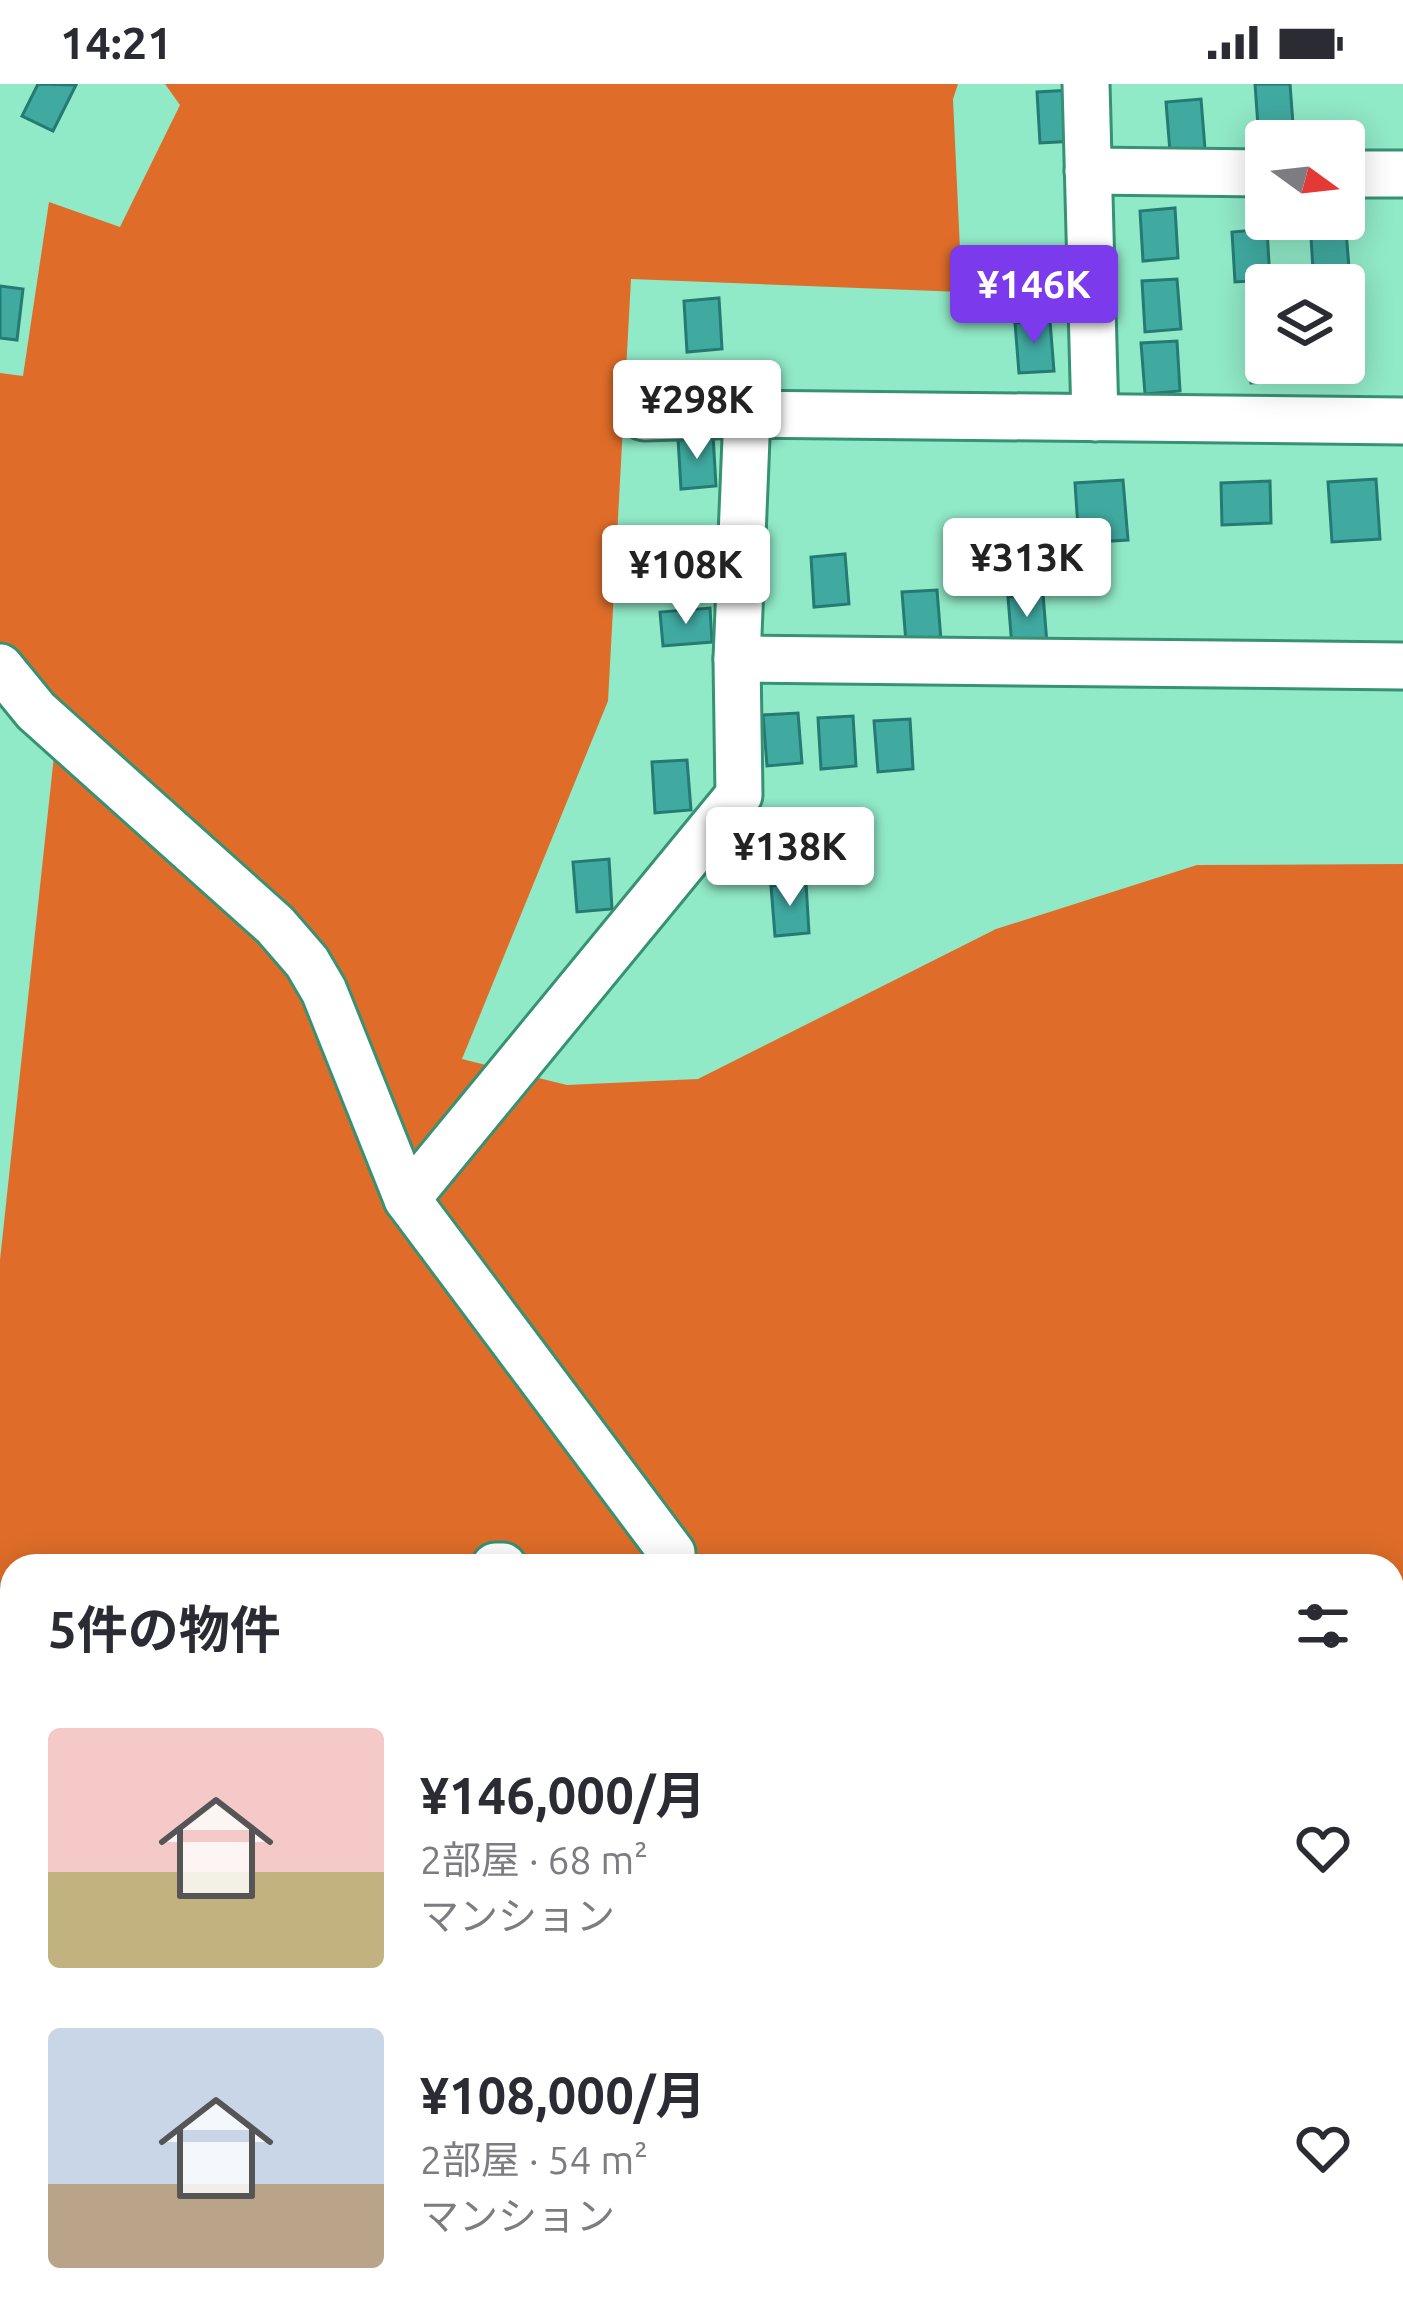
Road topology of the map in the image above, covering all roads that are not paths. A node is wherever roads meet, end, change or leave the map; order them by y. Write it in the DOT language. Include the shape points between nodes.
graph roads {
  1 [pos="1086,84"];
  2 [pos="1088,172"];
  3 [pos="1245,173"];
  4 [pos="1365,174"];
  5 [pos="1403,175"];
  6 [pos="746,414"];
  7 [pos="644,417"];
  8 [pos="1095,418"];
  9 [pos="1403,421"];
  10 [pos="736,659"];
  11 [pos="0,667"];
  12 [pos="1403,667"];
  13 [pos="407,1199"];
  14 [pos="672,1554"];
  1 -- 2 [label="street"];
  2 -- 3 [label="street"];
  2 -- 8 [label="street"];
  4 -- 5 [label="street"];
  6 -- 7 [label="street"];
  6 -- 8 [label="street"];
  6 -- 10 [label="street"];
  8 -- 9 [label="street"];
  10 -- 12 [label="street"];
  10 -- 13 [label="street" via="739,795"];
  11 -- 13 [label="street" via="36,711 307,962"];
  13 -- 14 [label="street"];
}
